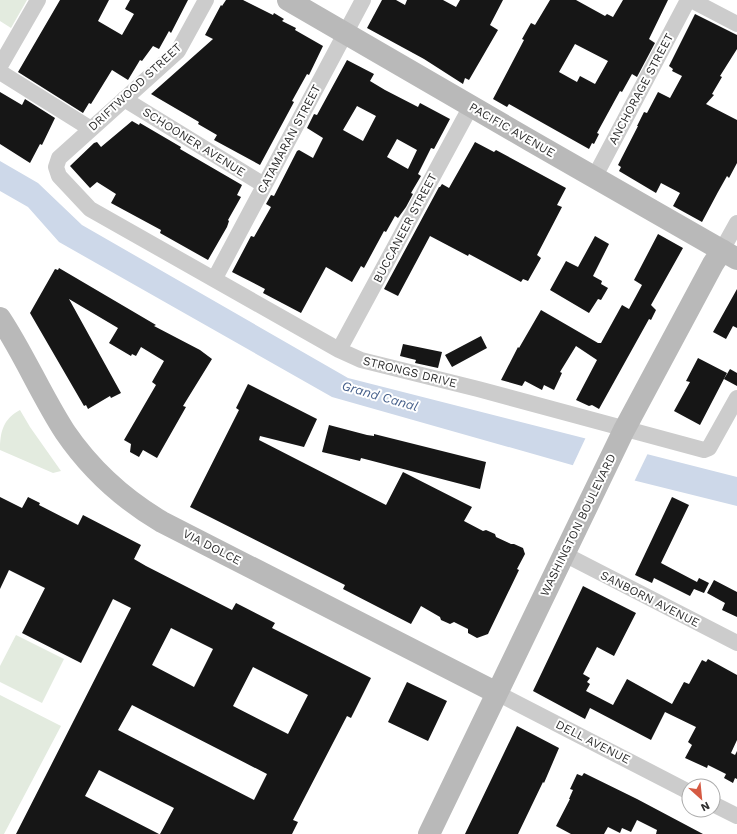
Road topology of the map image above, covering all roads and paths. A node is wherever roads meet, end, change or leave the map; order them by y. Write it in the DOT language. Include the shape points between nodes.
graph roads {
  1 [pos="38,0"];
  2 [pos="206,0"];
  3 [pos="288,0"];
  4 [pos="363,0"];
  5 [pos="690,0"];
  6 [pos="737,24"];
  7 [pos="345,33"];
  8 [pos="0,66"];
  9 [pos="0,72"];
  10 [pos="124,99"];
  11 [pos="471,106"];
  12 [pos="91,129"];
  13 [pos="56,167"];
  14 [pos="594,178"];
  15 [pos="264,185"];
  16 [pos="737,223"];
  17 [pos="729,254"];
  18 [pos="214,278"];
  19 [pos="0,318"];
  20 [pos="339,350"];
  21 [pos="737,398"];
  22 [pos="621,436"];
  23 [pos="564,554"];
  24 [pos="737,643"];
  25 [pos="497,693"];
  26 [pos="681,788"];
  27 [pos="721,808"];
  28 [pos="737,816"];
  29 [pos="429,834"];
  1 -- 8 [label="street"];
  2 -- 10 [label="street, DRIFTWOOD STREET" via="178,51"];
  3 -- 7 [label="street, PACIFIC AVENUE"];
  4 -- 7 [label="street, CATAMARAN STREET"];
  5 -- 6 [label="street"];
  5 -- 14 [label="street, ANCHORAGE STREET"];
  7 -- 11 [label="street, PACIFIC AVENUE"];
  7 -- 15 [label="street, CATAMARAN STREET"];
  9 -- 12 [label="street"];
  10 -- 12 [label="street, DRIFTWOOD STREET"];
  10 -- 15 [label="street, SCHOONER AVENUE"];
  11 -- 14 [label="street, PACIFIC AVENUE"];
  11 -- 20 [label="street, BUCCANEER STREET"];
  12 -- 13 [label="street, DRIFTWOOD STREET" via="59,158"];
  13 -- 18 [label="street, STRONGS DRIVE" via="59,176 90,209"];
  14 -- 17 [label="street, PACIFIC AVENUE"];
  15 -- 18 [label="street, CATAMARAN STREET"];
  16 -- 17 [label="street, WASHINGTON BOULEVARD"];
  17 -- 22 [label="street, WASHINGTON BOULEVARD" via="712,264"];
  18 -- 20 [label="street, STRONGS DRIVE"];
  19 -- 25 [label="street, VIA DOLCE" via="64,431 94,469 131,502 162,522"];
  20 -- 22 [label="street, STRONGS DRIVE" via="361,360 478,389"];
  21 -- 22 [label="street, STRONGS DRIVE" via="709,448 704,450"];
  22 -- 23 [label="street, WASHINGTON BOULEVARD"];
  23 -- 24 [label="street, SANBORN AVENUE"];
  23 -- 25 [label="street, WASHINGTON BOULEVARD"];
  25 -- 26 [label="street, DELL AVENUE"];
  25 -- 29 [label="street, WASHINGTON BOULEVARD"];
  27 -- 28 [label="street"];
}
